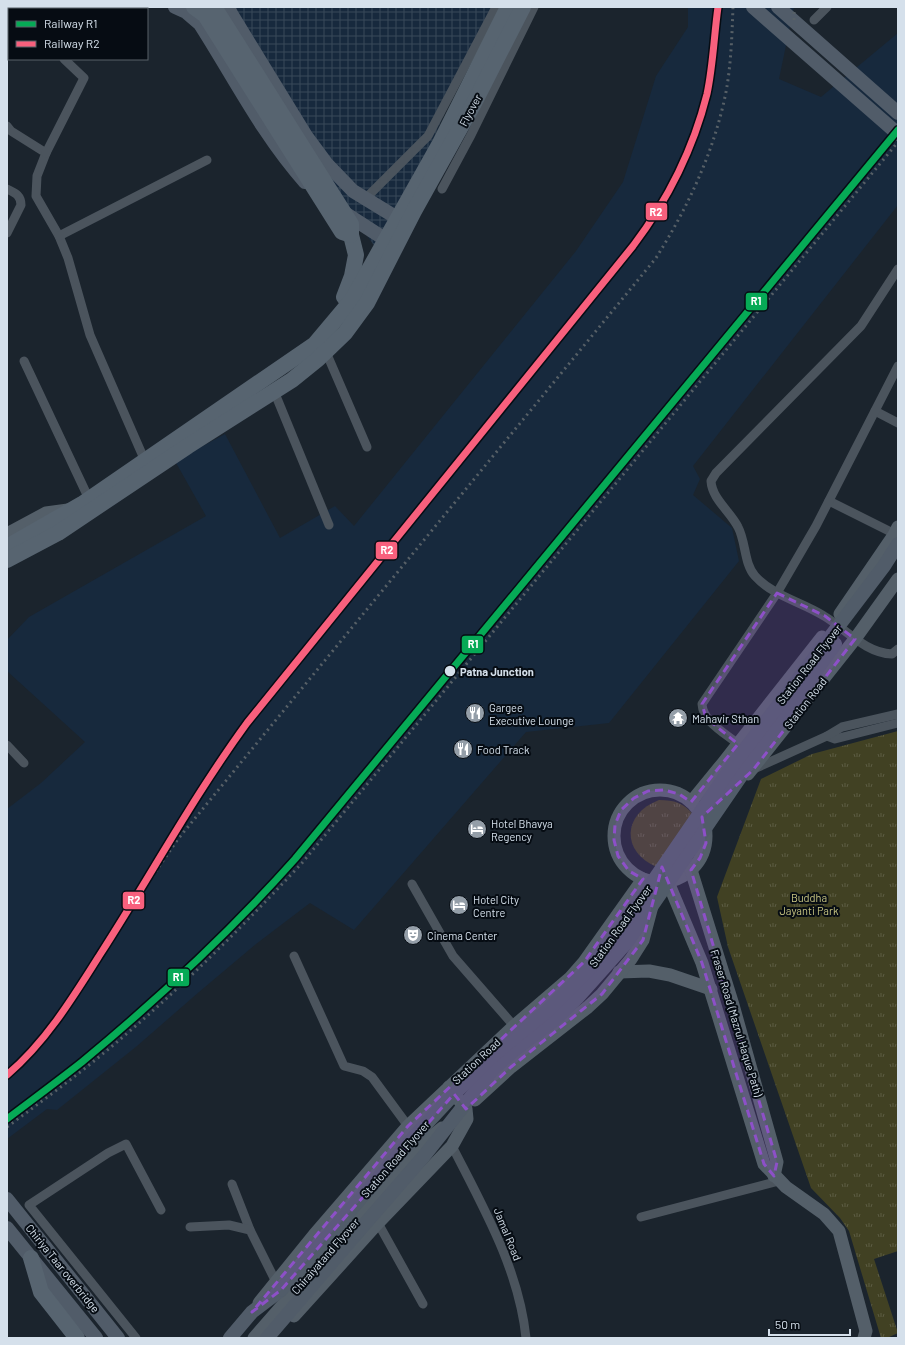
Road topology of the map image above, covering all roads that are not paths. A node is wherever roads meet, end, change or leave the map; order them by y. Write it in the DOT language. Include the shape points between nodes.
graph roads {
  1 [pos="175,7"];
  2 [pos="194,7"];
  3 [pos="214,7"];
  4 [pos="227,7"];
  5 [pos="496,7"];
  6 [pos="508,7"];
  7 [pos="522,7"];
  8 [pos="534,7"];
  9 [pos="753,7"];
  10 [pos="778,7"];
  11 [pos="827,7"];
  12 [pos="814,20"];
  13 [pos="65,60"];
  14 [pos="898,113"];
  15 [pos="293,115"];
  16 [pos="266,130"];
  17 [pos="8,132"];
  18 [pos="898,134"];
  19 [pos="46,153"];
  20 [pos="208,160"];
  21 [pos="7,189"];
  22 [pos="442,189"];
  23 [pos="365,198"];
  24 [pos="406,215"];
  25 [pos="7,233"];
  26 [pos="351,235"];
  27 [pos="59,236"];
  28 [pos="391,242"];
  29 [pos="898,269"];
  30 [pos="337,317"];
  31 [pos="349,328"];
  32 [pos="326,352"];
  33 [pos="24,361"];
  34 [pos="898,366"];
  35 [pos="274,391"];
  36 [pos="875,411"];
  37 [pos="898,423"];
  38 [pos="367,447"];
  39 [pos="144,461"];
  40 [pos="829,501"];
  41 [pos="81,504"];
  42 [pos="329,525"];
  43 [pos="7,534"];
  44 [pos="897,536"];
  45 [pos="7,547"];
  46 [pos="7,560"];
  47 [pos="898,561"];
  48 [pos="898,579"];
  49 [pos="777,593"];
  50 [pos="834,623"];
  51 [pos="855,640"];
  52 [pos="898,649"];
  53 [pos="898,714"];
  54 [pos="898,723"];
  55 [pos="827,736"];
  56 [pos="738,744"];
  57 [pos="7,745"];
  58 [pos="24,763"];
  59 [pos="753,770"];
  60 [pos="691,802"];
  61 [pos="702,817"];
  62 [pos="690,870"];
  63 [pos="643,879"];
  64 [pos="663,882"];
  65 [pos="412,884"];
  66 [pos="294,956"];
  67 [pos="619,972"];
  68 [pos="710,989"];
  69 [pos="514,1026"];
  70 [pos="449,1087"];
  71 [pos="466,1109"];
  72 [pos="408,1126"];
  73 [pos="452,1146"];
  74 [pos="776,1178"];
  75 [pos="232,1184"];
  76 [pos="7,1199"];
  77 [pos="161,1210"];
  78 [pos="641,1217"];
  79 [pos="378,1223"];
  80 [pos="190,1227"];
  81 [pos="7,1228"];
  82 [pos="250,1230"];
  83 [pos="31,1258"];
  84 [pos="279,1286"];
  85 [pos="422,1304"];
  86 [pos="116,1335"];
  87 [pos="77,1338"];
  88 [pos="96,1338"];
  89 [pos="136,1338"];
  90 [pos="230,1338"];
  91 [pos="254,1338"];
  92 [pos="267,1338"];
  93 [pos="274,1338"];
  94 [pos="526,1338"];
  95 [pos="864,1338"];
  1 -- 16 [label="main road" via="186,12 200,24"];
  2 -- 26 [label="highway, bridge" via="205,15 342,232"];
  3 -- 26 [label="highway, bridge" via="351,224"];
  4 -- 15 [label="main road"];
  5 -- 23 [label="street" via="428,136"];
  6 -- 24 [label="highway, Flyover"];
  7 -- 24 [label="highway, Flyover" via="473,105"];
  8 -- 22 [label="street"];
  9 -- 18 [label="main road, bridge"];
  10 -- 14 [label="main road"];
  11 -- 12 [label="street"];
  13 -- 19 [label="street" via="84,78"];
  15 -- 16 [label="main road"];
  15 -- 23 [label="main road" via="326,163 353,191"];
  16 -- 28 [label="main road" via="290,166 315,194"];
  17 -- 19 [label="street"];
  19 -- 27 [label="street" via="36,176 36,196"];
  20 -- 27 [label="street"];
  21 -- 25 [label="street" via="19,195 21,200"];
  23 -- 24 [label="main road"];
  24 -- 28 [label="highway"];
  26 -- 30 [label="highway" via="356,255 355,263"];
  27 -- 39 [label="street" via="90,334"];
  28 -- 30 [label="highway" via="352,300"];
  28 -- 31 [label="highway" via="367,303"];
  29 -- 49 [label="street" via="861,326 711,481 714,494 738,526 754,575"];
  30 -- 31 [label="highway"];
  30 -- 39 [label="highway" via="315,344"];
  31 -- 32 [label="highway"];
  32 -- 35 [label="highway"];
  32 -- 38 [label="street"];
  33 -- 41 [label="street"];
  34 -- 36 [label="street"];
  35 -- 42 [label="street"];
  35 -- 46 [label="highway" via="58,533"];
  36 -- 37 [label="street"];
  36 -- 40 [label="street"];
  39 -- 41 [label="highway"];
  40 -- 44 [label="street"];
  40 -- 49 [label="street"];
  41 -- 43 [label="main road" via="46,513"];
  41 -- 45 [label="highway"];
  44 -- 50 [label="main road"];
  44 -- 84 [label="main road, Station Road Flyover, bridge" via="884,566 732,765 601,955 547,1011 491,1057 440,1109"];
  47 -- 92 [label="main road, Station Road Flyover, bridge" via="754,756 626,942 578,998 493,1069 424,1156"];
  48 -- 51 [label="main road, Station Road"];
  49 -- 50 [label="street" via="825,616"];
  49 -- 56 [label="street" via="702,704 706,718"];
  50 -- 51 [label="street"];
  50 -- 56 [label="main road"];
  51 -- 52 [label="street" via="882,654 892,654"];
  51 -- 59 [label="main road, Station Road"];
  53 -- 55 [label="street" via="842,727"];
  54 -- 55 [label="street" via="835,739"];
  55 -- 59 [label="street"];
  56 -- 60 [label="main road"];
  57 -- 58 [label="street"];
  59 -- 61 [label="main road, Station Road"];
  60 -- 61 [label="main road"];
  60 -- 63 [label="main road" via="680,794 664,790 648,791 634,798 621,810 615,825 614,840 618,856 629,871"];
  61 -- 62 [label="main road" via="706,842 700,858"];
  62 -- 64 [label="main road" via="680,877"];
  62 -- 74 [label="main road, Fraser Road (Mazrul Haque Path)" via="733,1005 777,1162"];
  63 -- 64 [label="main road"];
  63 -- 69 [label="main road, Station Road" via="570,978"];
  64 -- 67 [label="main road, Chiraiyatand Flyover" via="643,940"];
  64 -- 68 [label="main road, Fraser Road (Mazrul Haque Path)" via="702,963"];
  65 -- 69 [label="street" via="453,956"];
  66 -- 72 [label="street" via="344,1066 363,1071 372,1077"];
  67 -- 68 [label="main road" via="649,971 670,975"];
  67 -- 71 [label="main road, Chiraiyatand Flyover" via="588,1007 511,1067"];
  68 -- 74 [label="main road, Fraser Road (Mazrul Haque Path)" via="764,1164"];
  69 -- 70 [label="main road, Station Road"];
  70 -- 71 [label="main road, Station Road"];
  70 -- 72 [label="main road"];
  71 -- 73 [label="main road" via="467,1119"];
  71 -- 91 [label="main road, Chiraiyatand Flyover" via="427,1140"];
  72 -- 84 [label="main road"];
  73 -- 79 [label="main road"];
  73 -- 94 [label="street, Jamal Road" via="483,1205 514,1280"];
  74 -- 78 [label="street"];
  74 -- 95 [label="main road, Fraser Road (Mazrul Haque Path)" via="824,1214 839,1231 866,1331"];
  75 -- 82 [label="street"];
  76 -- 86 [label="main road, Chiriya Taar overbridge"];
  77 -- 89 [label="street" via="126,1144 29,1205"];
  79 -- 85 [label="street"];
  79 -- 93 [label="main road"];
  80 -- 82 [label="street" via="229,1225"];
  81 -- 83 [label="main road, Chiriya Taar overbridge"];
  82 -- 84 [label="street"];
  83 -- 87 [label="highway" via="40,1292"];
  83 -- 88 [label="main road, Chiriya Taar overbridge"];
  84 -- 90 [label="main road, Station Road Flyover"];
}
